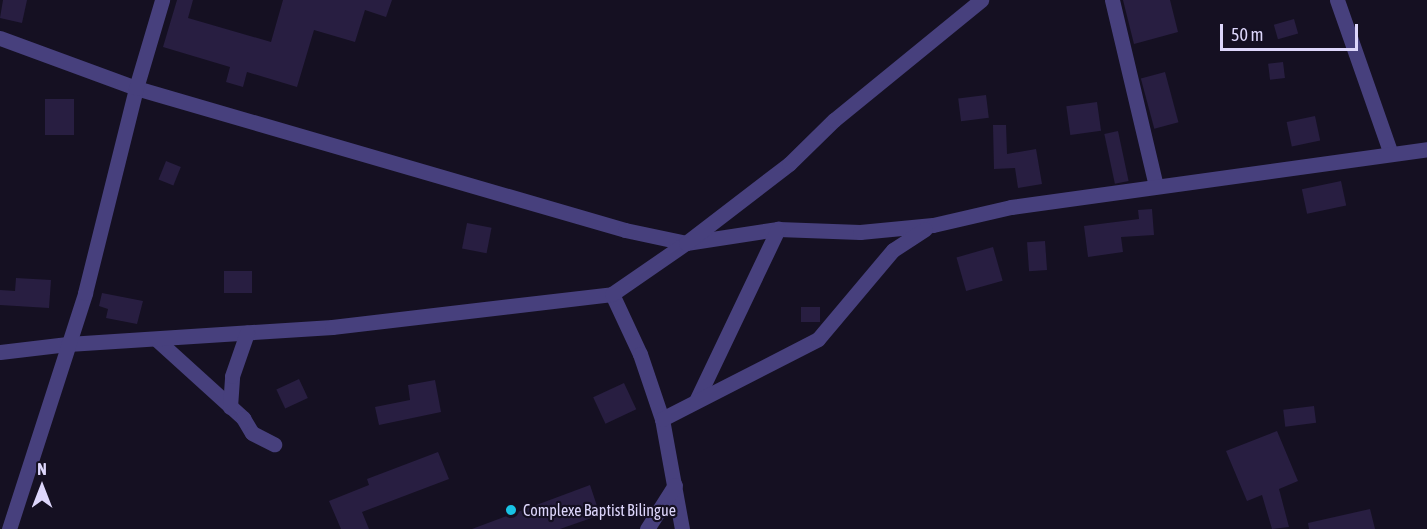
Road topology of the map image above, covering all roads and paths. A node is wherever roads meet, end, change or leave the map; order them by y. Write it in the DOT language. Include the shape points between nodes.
graph roads {
  1 [pos="162,0"];
  2 [pos="981,0"];
  3 [pos="1112,0"];
  4 [pos="1337,0"];
  5 [pos="0,38"];
  6 [pos="136,88"];
  7 [pos="1427,149"];
  8 [pos="1391,154"];
  9 [pos="1156,186"];
  10 [pos="933,225"];
  11 [pos="778,229"];
  12 [pos="687,243"];
  13 [pos="612,294"];
  14 [pos="247,333"];
  15 [pos="156,339"];
  16 [pos="68,344"];
  17 [pos="0,352"];
  18 [pos="696,400"];
  19 [pos="230,407"];
  20 [pos="662,419"];
  21 [pos="274,444"];
  22 [pos="675,485"];
  23 [pos="9,529"];
  24 [pos="647,529"];
  25 [pos="682,529"];
  1 -- 6 [label="street"];
  2 -- 12 [label="street" via="834,120 789,165"];
  3 -- 9 [label="street"];
  4 -- 8 [label="street"];
  5 -- 6 [label="street"];
  6 -- 12 [label="street" via="625,230"];
  6 -- 16 [label="street"];
  7 -- 8 [label="street"];
  8 -- 9 [label="street"];
  9 -- 10 [label="street" via="1011,207"];
  10 -- 11 [label="street" via="860,232"];
  10 -- 18 [label="street" via="893,250 818,339"];
  11 -- 12 [label="street"];
  11 -- 18 [label="street"];
  12 -- 13 [label="street"];
  13 -- 14 [label="street" via="332,327"];
  13 -- 20 [label="street" via="640,354"];
  14 -- 15 [label="street"];
  14 -- 19 [label="street" via="232,376"];
  15 -- 16 [label="street"];
  15 -- 19 [label="street"];
  16 -- 17 [label="street"];
  16 -- 23 [label="street"];
  18 -- 20 [label="street"];
  19 -- 21 [label="street" via="252,433"];
  20 -- 22 [label="street"];
  22 -- 24 [label="street"];
  22 -- 25 [label="street"];
}
